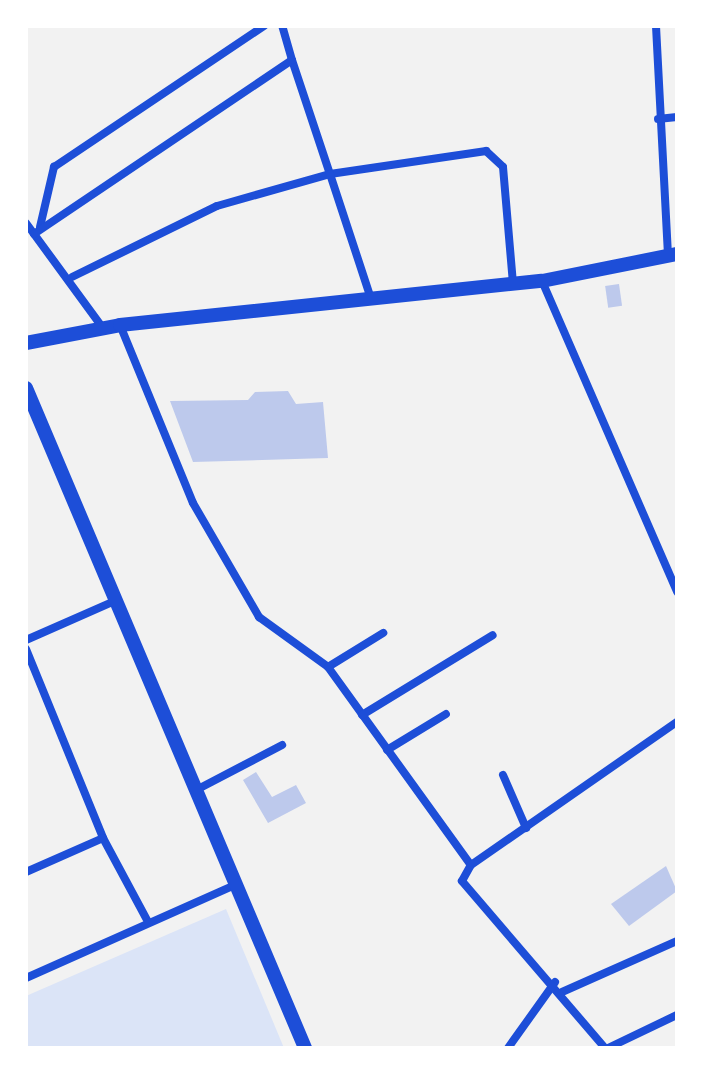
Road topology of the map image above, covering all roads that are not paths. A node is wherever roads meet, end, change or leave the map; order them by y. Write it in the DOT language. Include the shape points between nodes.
graph roads {
  1 [pos="264,26"];
  2 [pos="282,26"];
  3 [pos="656,26"];
  4 [pos="292,60"];
  5 [pos="677,117"];
  6 [pos="658,119"];
  7 [pos="330,174"];
  8 [pos="26,223"];
  9 [pos="37,231"];
  10 [pos="673,255"];
  11 [pos="72,277"];
  12 [pos="542,281"];
  13 [pos="513,284"];
  14 [pos="371,299"];
  15 [pos="120,325"];
  16 [pos="102,327"];
  17 [pos="26,343"];
  18 [pos="26,388"];
  19 [pos="677,592"];
  20 [pos="117,599"];
  21 [pos="383,633"];
  22 [pos="493,635"];
  23 [pos="26,640"];
  24 [pos="26,649"];
  25 [pos="328,667"];
  26 [pos="446,714"];
  27 [pos="362,715"];
  28 [pos="677,722"];
  29 [pos="282,745"];
  30 [pos="387,750"];
  31 [pos="503,775"];
  32 [pos="198,789"];
  33 [pos="526,828"];
  34 [pos="103,838"];
  35 [pos="471,865"];
  36 [pos="26,872"];
  37 [pos="235,885"];
  38 [pos="148,922"];
  39 [pos="677,941"];
  40 [pos="26,978"];
  41 [pos="555,982"];
  42 [pos="562,992"];
  43 [pos="677,1015"];
  44 [pos="305,1048"];
  45 [pos="508,1048"];
  46 [pos="606,1048"];
  1 -- 9 [label="street" via="54,167"];
  2 -- 4 [label="street"];
  3 -- 6 [label="street"];
  4 -- 7 [label="street"];
  4 -- 9 [label="street"];
  5 -- 6 [label="street"];
  6 -- 10 [label="street"];
  7 -- 11 [label="street" via="217,206"];
  7 -- 13 [label="street" via="486,151 503,167"];
  7 -- 14 [label="street"];
  8 -- 9 [label="street"];
  9 -- 11 [label="street"];
  10 -- 12 [label="street"];
  11 -- 16 [label="street"];
  12 -- 13 [label="street"];
  12 -- 19 [label="street"];
  13 -- 14 [label="street"];
  14 -- 15 [label="street"];
  15 -- 16 [label="street"];
  15 -- 25 [label="street" via="193,503 259,617"];
  16 -- 17 [label="street"];
  18 -- 20 [label="street"];
  20 -- 23 [label="street"];
  20 -- 32 [label="street"];
  21 -- 25 [label="street"];
  22 -- 27 [label="street"];
  24 -- 34 [label="street"];
  25 -- 27 [label="street"];
  26 -- 30 [label="street"];
  27 -- 30 [label="street"];
  28 -- 33 [label="street"];
  29 -- 32 [label="street"];
  30 -- 35 [label="street"];
  31 -- 33 [label="street"];
  32 -- 37 [label="street"];
  33 -- 35 [label="street"];
  34 -- 36 [label="street"];
  34 -- 38 [label="street"];
  35 -- 41 [label="street" via="462,881"];
  37 -- 38 [label="street"];
  37 -- 44 [label="street"];
  38 -- 40 [label="street"];
  39 -- 42 [label="street"];
  41 -- 42 [label="street"];
  41 -- 45 [label="street"];
  42 -- 46 [label="street"];
  43 -- 46 [label="street"];
}
